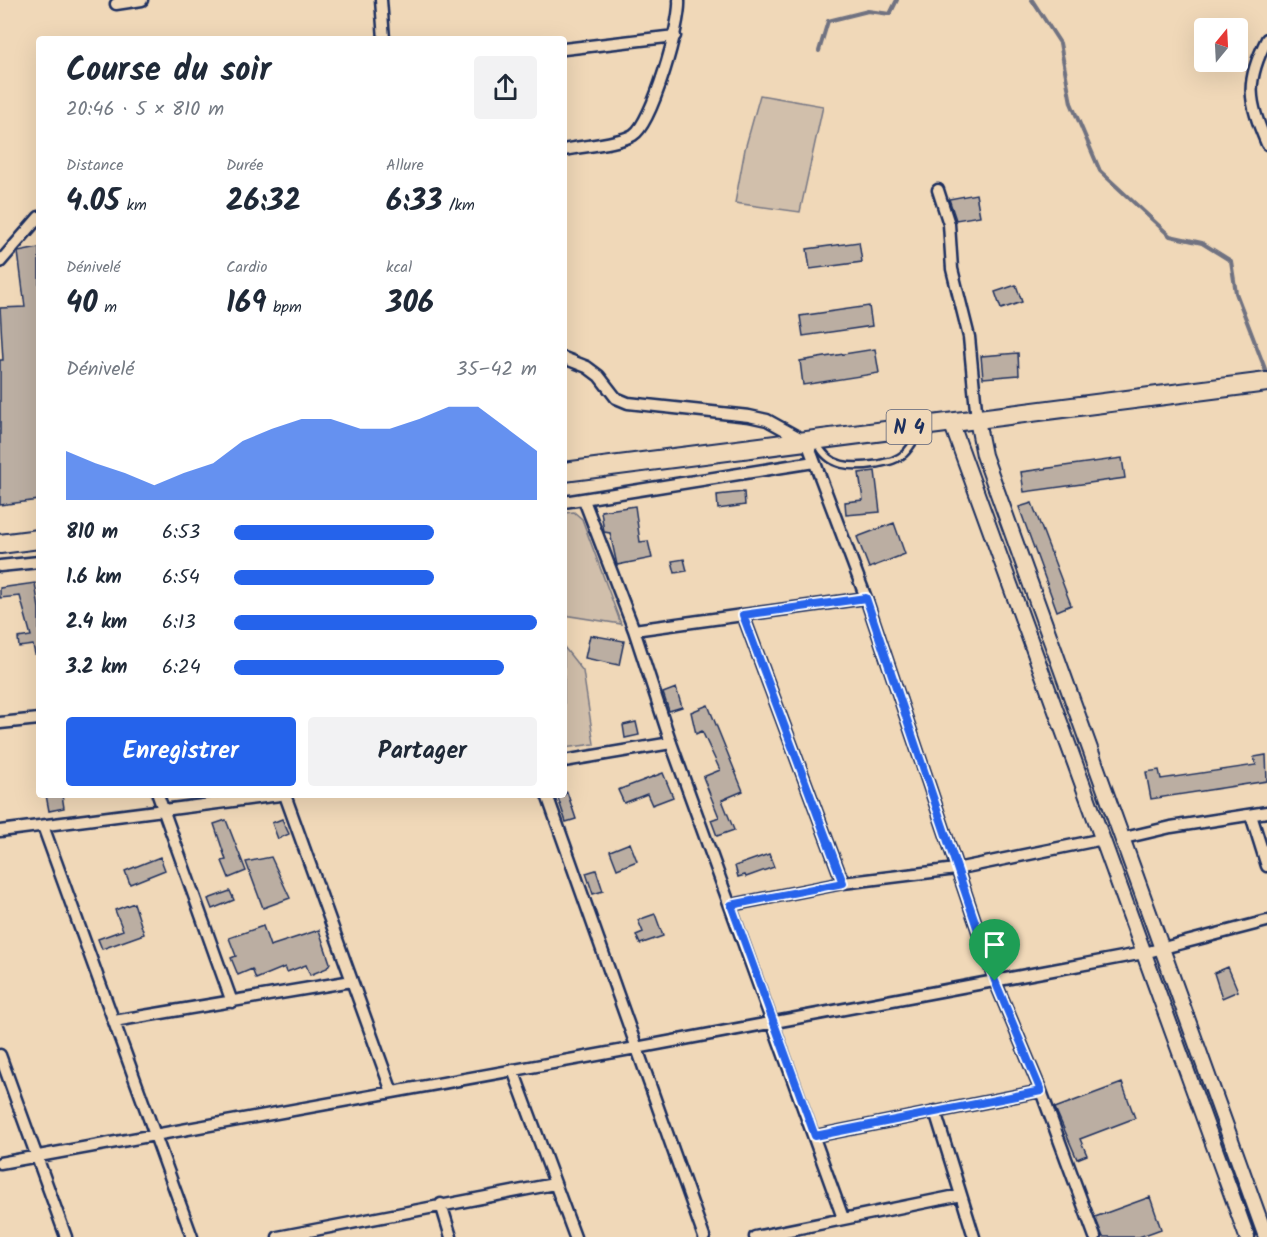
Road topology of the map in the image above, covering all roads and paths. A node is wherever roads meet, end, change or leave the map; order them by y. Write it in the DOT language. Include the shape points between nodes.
graph roads {
  1 [pos="142,0"];
  2 [pos="381,0"];
  3 [pos="679,0"];
  4 [pos="116,4"];
  5 [pos="384,36"];
  6 [pos="675,36"];
  7 [pos="1267,39"];
  8 [pos="567,49"];
  9 [pos="1266,136"];
  10 [pos="567,149"];
  11 [pos="938,190"];
  12 [pos="36,220"];
  13 [pos="0,262"];
  14 [pos="567,359"];
  15 [pos="1260,383"];
  16 [pos="977,420"];
  17 [pos="951,422"];
  18 [pos="923,425"];
  19 [pos="812,441"];
  20 [pos="814,462"];
  21 [pos="567,472"];
  22 [pos="584,500"];
  23 [pos="567,502"];
  24 [pos="36,539"];
  25 [pos="0,544"];
  26 [pos="36,562"];
  27 [pos="0,566"];
  28 [pos="866,598"];
  29 [pos="743,615"];
  30 [pos="634,630"];
  31 [pos="36,719"];
  32 [pos="0,723"];
  33 [pos="671,743"];
  34 [pos="567,760"];
  35 [pos="159,798"];
  36 [pos="257,798"];
  37 [pos="286,798"];
  38 [pos="548,798"];
  39 [pos="163,810"];
  40 [pos="1267,812"];
  41 [pos="1251,815"];
  42 [pos="43,826"];
  43 [pos="0,831"];
  44 [pos="1124,838"];
  45 [pos="1103,839"];
  46 [pos="1267,866"];
  47 [pos="956,869"];
  48 [pos="843,883"];
  49 [pos="731,905"];
  50 [pos="1267,921"];
  51 [pos="1162,948"];
  52 [pos="1144,953"];
  53 [pos="352,981"];
  54 [pos="995,981"];
  55 [pos="232,1002"];
  56 [pos="114,1022"];
  57 [pos="773,1022"];
  58 [pos="636,1048"];
  59 [pos="0,1054"];
  60 [pos="513,1070"];
  61 [pos="1041,1091"];
  62 [pos="392,1092"];
  63 [pos="936,1111"];
  64 [pos="155,1135"];
  65 [pos="815,1136"];
  66 [pos="36,1156"];
  67 [pos="0,1163"];
  68 [pos="554,1184"];
  69 [pos="961,1196"];
  70 [pos="441,1204"];
  71 [pos="843,1218"];
  72 [pos="66,1237"];
  73 [pos="192,1237"];
  74 [pos="278,1237"];
  75 [pos="451,1237"];
  76 [pos="575,1237"];
  77 [pos="704,1237"];
  78 [pos="755,1237"];
  79 [pos="974,1237"];
  80 [pos="1095,1237"];
  81 [pos="1247,1237"];
  82 [pos="1266,1237"];
  1 -- 4 [label="street"];
  2 -- 5 [label="street"];
  3 -- 6 [label="street"];
  6 -- 8 [label="street"];
  6 -- 10 [label="street" via="647,116 634,135"];
  7 -- 9 [label="street" via="1252,71 1251,87 1252,101"];
  11 -- 16 [label="street" via="949,224 952,269"];
  12 -- 13 [label="street"];
  14 -- 19 [label="street" via="587,367 621,401 750,416"];
  15 -- 16 [label="highway, N 4"];
  16 -- 17 [label="highway, N 4"];
  16 -- 44 [label="street" via="984,455"];
  17 -- 18 [label="highway, N 4"];
  17 -- 45 [label="street"];
  18 -- 19 [label="highway, N 4"];
  18 -- 19 [label="lane" via="904,454 891,462 857,467 832,461"];
  19 -- 20 [label="street"];
  19 -- 21 [label="highway, N 4"];
  20 -- 22 [label="street"];
  20 -- 28 [label="street"];
  22 -- 23 [label="street"];
  22 -- 30 [label="street"];
  24 -- 25 [label="highway"];
  26 -- 27 [label="street"];
  28 -- 29 [label="street"];
  28 -- 47 [label="street"];
  29 -- 30 [label="street"];
  29 -- 48 [label="street"];
  30 -- 33 [label="street"];
  31 -- 32 [label="street"];
  33 -- 34 [label="street"];
  33 -- 49 [label="street"];
  35 -- 39 [label="street"];
  36 -- 39 [label="street"];
  37 -- 53 [label="street"];
  38 -- 58 [label="street"];
  39 -- 42 [label="street"];
  39 -- 55 [label="street"];
  40 -- 41 [label="street"];
  41 -- 44 [label="street"];
  41 -- 46 [label="street"];
  42 -- 43 [label="street"];
  42 -- 56 [label="street"];
  44 -- 51 [label="street"];
  45 -- 47 [label="street"];
  45 -- 52 [label="street"];
  47 -- 48 [label="street"];
  47 -- 54 [label="street"];
  48 -- 49 [label="street"];
  49 -- 57 [label="street"];
  50 -- 51 [label="street"];
  51 -- 52 [label="street"];
  51 -- 82 [label="street"];
  52 -- 54 [label="street"];
  52 -- 81 [label="street"];
  53 -- 55 [label="street"];
  53 -- 62 [label="street"];
  54 -- 57 [label="street"];
  54 -- 61 [label="street"];
  55 -- 56 [label="street"];
  56 -- 64 [label="street"];
  57 -- 58 [label="street"];
  57 -- 65 [label="street"];
  58 -- 60 [label="street"];
  58 -- 77 [label="street"];
  59 -- 66 [label="street"];
  60 -- 62 [label="street"];
  60 -- 68 [label="street"];
  61 -- 63 [label="street"];
  61 -- 80 [label="street"];
  62 -- 64 [label="street"];
  63 -- 65 [label="street"];
  63 -- 69 [label="street"];
  64 -- 66 [label="street"];
  64 -- 73 [label="street"];
  65 -- 71 [label="street"];
  66 -- 67 [label="street"];
  66 -- 72 [label="street"];
  68 -- 70 [label="street"];
  68 -- 76 [label="street"];
  69 -- 71 [label="street"];
  69 -- 79 [label="street"];
  70 -- 74 [label="street"];
  70 -- 75 [label="street"];
  71 -- 78 [label="street"];
}
